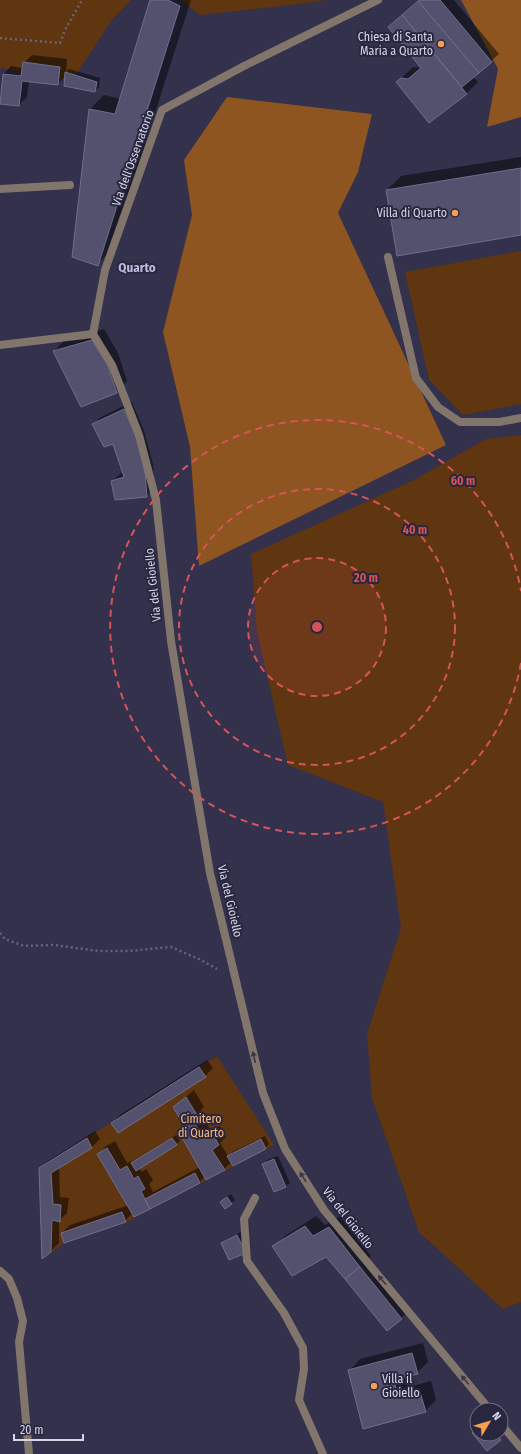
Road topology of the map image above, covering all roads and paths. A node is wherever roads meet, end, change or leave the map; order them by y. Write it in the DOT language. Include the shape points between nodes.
graph roads {
  1 [pos="82,0"];
  2 [pos="378,0"];
  3 [pos="0,38"];
  4 [pos="70,185"];
  5 [pos="0,189"];
  6 [pos="388,257"];
  7 [pos="94,334"];
  8 [pos="0,345"];
  9 [pos="521,418"];
  10 [pos="0,933"];
  11 [pos="232,963"];
  12 [pos="255,1198"];
  13 [pos="0,1271"];
  14 [pos="483,1402"];
  15 [pos="509,1434"];
  16 [pos="521,1448"];
  17 [pos="29,1454"];
  18 [pos="323,1454"];
  1 -- 3 [label="path" via="60,43"];
  2 -- 7 [label="street, Via dell'Osservatorio" via="162,110 105,270"];
  4 -- 5 [label="street"];
  6 -- 9 [label="street" via="416,378 438,407 460,422 499,422"];
  7 -- 8 [label="street"];
  7 -- 11 [label="street, Via del Gioiello" via="112,365 139,435 156,500 171,641 210,873"];
  10 -- 11 [label="path" via="5,939 24,946 54,945 99,951 171,947 216,969"];
  14 -- 11 [label="street, Via del Gioiello, one-way" via="324,1210 285,1149 263,1094"];
  12 -- 18 [label="street" via="244,1219 247,1261 284,1313 303,1348 304,1369 299,1400"];
  13 -- 17 [label="street" via="9,1279 23,1321 19,1342"];
  15 -- 16 [label="street"];
}
